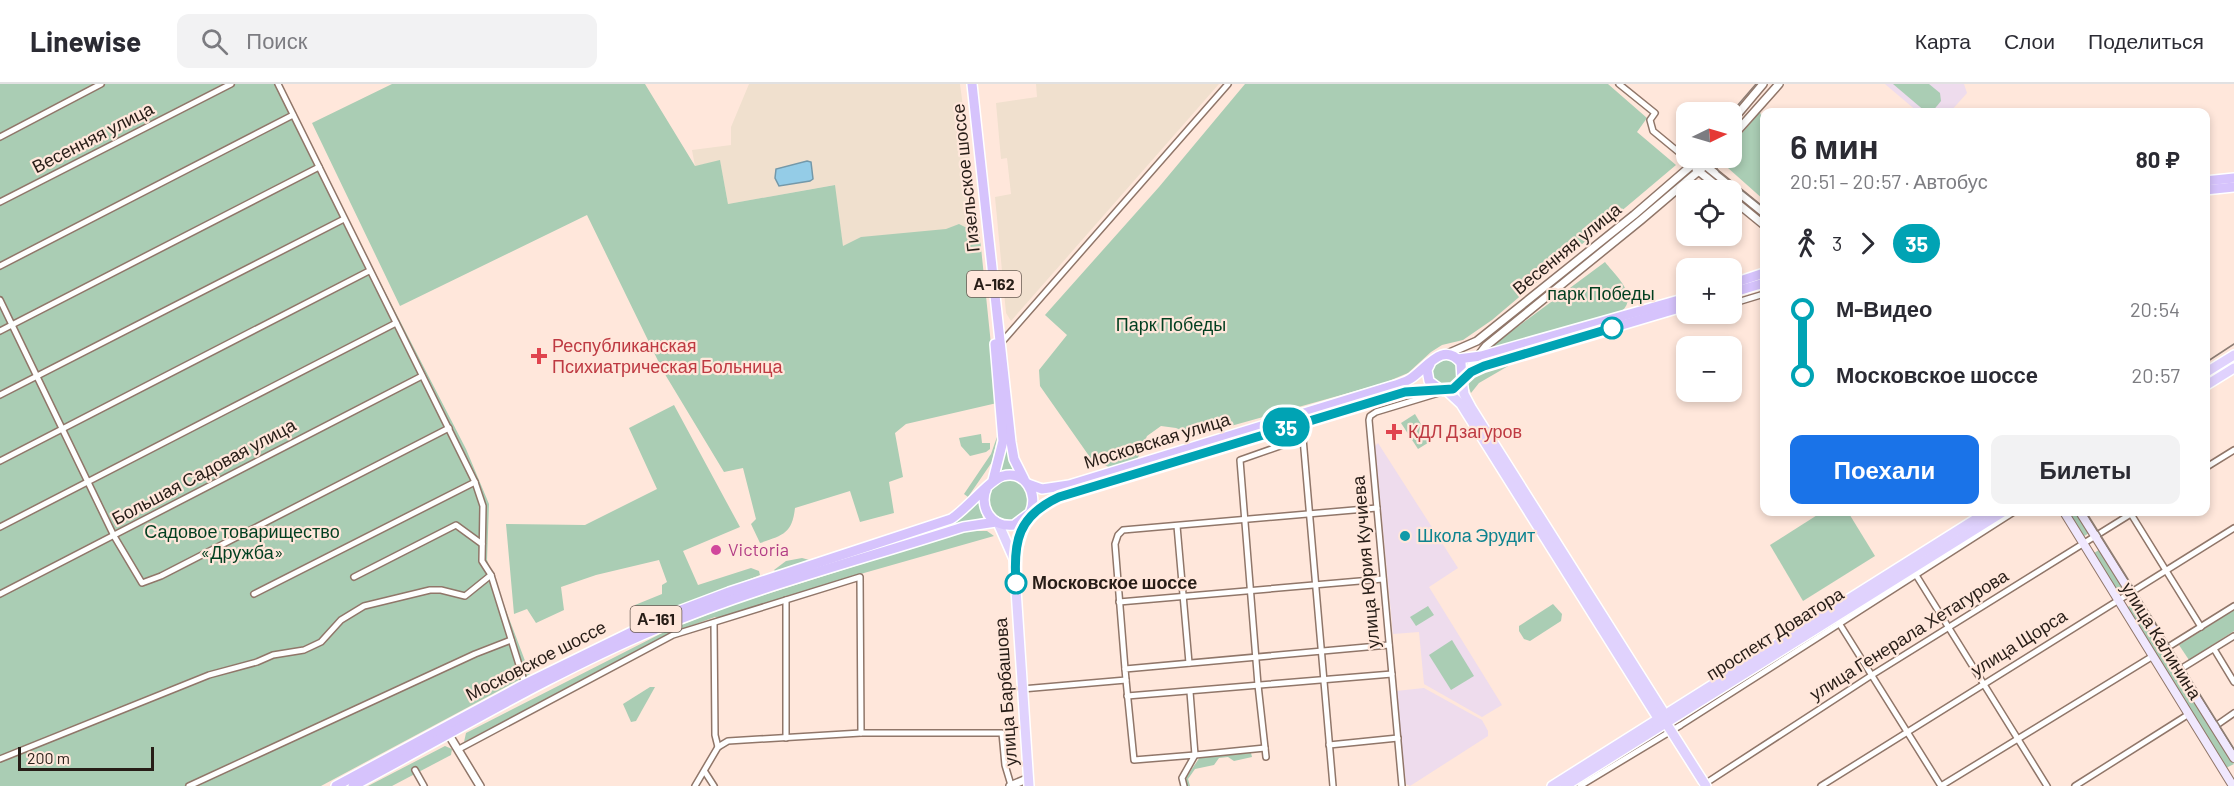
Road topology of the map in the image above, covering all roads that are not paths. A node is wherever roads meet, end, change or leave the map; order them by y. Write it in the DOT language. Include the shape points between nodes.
graph roads {
  1 [pos="101,84"];
  2 [pos="231,84"];
  3 [pos="278,84"];
  4 [pos="967,84"];
  5 [pos="972,84"];
  6 [pos="1228,84"];
  7 [pos="1619,84"];
  8 [pos="1763,84"];
  9 [pos="1779,84"];
  10 [pos="1742,109"];
  11 [pos="293,116"];
  12 [pos="1742,126"];
  13 [pos="0,137"];
  14 [pos="1676,150"];
  15 [pos="320,167"];
  16 [pos="1688,168"];
  17 [pos="1696,168"];
  18 [pos="1704,168"];
  19 [pos="1708,168"];
  20 [pos="1699,172"];
  21 [pos="2234,178"];
  22 [pos="1709,180"];
  23 [pos="2210,180"];
  24 [pos="981,186"];
  25 [pos="2234,187"];
  26 [pos="2210,189"];
  27 [pos="0,202"];
  28 [pos="1742,207"];
  29 [pos="1760,210"];
  30 [pos="344,219"];
  31 [pos="1760,222"];
  32 [pos="0,266"];
  33 [pos="369,271"];
  34 [pos="1760,274"];
  35 [pos="1742,280"];
  36 [pos="1760,284"];
  37 [pos="1742,290"];
  38 [pos="1760,295"];
  39 [pos="0,300"];
  40 [pos="1676,301"];
  41 [pos="1742,301"];
  42 [pos="1676,309"];
  43 [pos="396,323"];
  44 [pos="12,325"];
  45 [pos="0,331"];
  46 [pos="1001,343"];
  47 [pos="1447,354"];
  48 [pos="2234,355"];
  49 [pos="1476,356"];
  50 [pos="1458,359"];
  51 [pos="1430,362"];
  52 [pos="2234,368"];
  53 [pos="2210,370"];
  54 [pos="37,376"];
  55 [pos="422,376"];
  56 [pos="1463,377"];
  57 [pos="2210,383"];
  58 [pos="1444,390"];
  59 [pos="0,395"];
  60 [pos="449,428"];
  61 [pos="63,429"];
  62 [pos="2234,450"];
  63 [pos="0,462"];
  64 [pos="2210,465"];
  65 [pos="88,482"];
  66 [pos="475,482"];
  67 [pos="1025,482"];
  68 [pos="990,484"];
  69 [pos="1377,508"];
  70 [pos="1309,514"];
  71 [pos="1981,516"];
  72 [pos="1997,516"];
  73 [pos="2008,516"];
  74 [pos="2066,516"];
  75 [pos="2083,516"];
  76 [pos="2127,516"];
  77 [pos="2134,516"];
  78 [pos="1027,517"];
  79 [pos="1244,520"];
  80 [pos="997,523"];
  81 [pos="1177,526"];
  82 [pos="0,527"];
  83 [pos="2234,528"];
  84 [pos="2094,534"];
  85 [pos="114,536"];
  86 [pos="2082,542"];
  87 [pos="482,544"];
  88 [pos="1014,559"];
  89 [pos="2166,573"];
  90 [pos="491,575"];
  91 [pos="1916,575"];
  92 [pos="354,577"];
  93 [pos="1383,579"];
  94 [pos="1314,586"];
  95 [pos="1250,591"];
  96 [pos="2130,592"];
  97 [pos="0,594"];
  98 [pos="254,594"];
  99 [pos="1183,597"];
  100 [pos="786,600"];
  101 [pos="2118,600"];
  102 [pos="1119,602"];
  103 [pos="2234,606"];
  104 [pos="714,623"];
  105 [pos="1839,623"];
  106 [pos="1950,627"];
  107 [pos="2201,627"];
  108 [pos="2234,636"];
  109 [pos="511,640"];
  110 [pos="1614,641"];
  111 [pos="1389,645"];
  112 [pos="2165,649"];
  113 [pos="2214,649"];
  114 [pos="1321,651"];
  115 [pos="2153,656"];
  116 [pos="1255,657"];
  117 [pos="1189,663"];
  118 [pos="1125,669"];
  119 [pos="2179,670"];
  120 [pos="1392,674"];
  121 [pos="1872,675"];
  122 [pos="1323,679"];
  123 [pos="1125,680"];
  124 [pos="2234,682"];
  125 [pos="1984,683"];
  126 [pos="525,684"];
  127 [pos="1258,685"];
  128 [pos="1022,688"];
  129 [pos="1190,692"];
  130 [pos="1127,696"];
  131 [pos="2234,713"];
  132 [pos="2189,714"];
  133 [pos="1665,721"];
  134 [pos="2214,727"];
  135 [pos="1907,731"];
  136 [pos="861,733"];
  137 [pos="449,735"];
  138 [pos="786,738"];
  139 [pos="1398,738"];
  140 [pos="2019,738"];
  141 [pos="1329,745"];
  142 [pos="718,747"];
  143 [pos="1265,748"];
  144 [pos="459,749"];
  145 [pos="1195,755"];
  146 [pos="1266,757"];
  147 [pos="2234,758"];
  148 [pos="0,759"];
  149 [pos="415,770"];
  150 [pos="705,772"];
  151 [pos="1029,782"];
  152 [pos="1704,785"];
  153 [pos="189,786"];
  154 [pos="336,786"];
  155 [pos="353,786"];
  156 [pos="424,786"];
  157 [pos="480,786"];
  158 [pos="695,786"];
  159 [pos="714,786"];
  160 [pos="1010,786"];
  161 [pos="1184,786"];
  162 [pos="1333,786"];
  163 [pos="1402,786"];
  164 [pos="1551,786"];
  165 [pos="1565,786"];
  166 [pos="1580,786"];
  167 [pos="1821,786"];
  168 [pos="1941,786"];
  169 [pos="2047,786"];
  170 [pos="2075,786"];
  171 [pos="2233,786"];
  1 -- 13 [label="street"];
  2 -- 27 [label="street, Весенняя улица"];
  3 -- 11 [label="street"];
  4 -- 24 [label="highway, Гизельское шоссе / А-162"];
  5 -- 24 [label="highway, Гизельское шоссе / А-162"];
  6 -- 46 [label="street"];
  7 -- 14 [label="street" via="1655,113 1650,120 1653,131"];
  8 -- 10 [label="street"];
  9 -- 12 [label="street"];
  11 -- 15 [label="street"];
  11 -- 32 [label="street"];
  15 -- 30 [label="street"];
  15 -- 44 [label="street"];
  16 -- 47 [label="street, Весенняя улица" via="1477,341"];
  17 -- 20 [label="street"];
  18 -- 20 [label="street, Весенняя улица"];
  19 -- 29 [label="street"];
  20 -- 22 [label="street"];
  20 -- 49 [label="street, Весенняя улица"];
  21 -- 23 [label="highway"];
  24 -- 46 [label="highway, Гизельское шоссе / А-162"];
  24 -- 68 [label="highway, Гизельское шоссе / А-162" via="1003,432 1002,451"];
  25 -- 26 [label="highway"];
  28 -- 31 [label="street"];
  30 -- 33 [label="street"];
  30 -- 54 [label="street"];
  33 -- 43 [label="street"];
  33 -- 61 [label="street"];
  34 -- 35 [label="highway"];
  36 -- 37 [label="highway"];
  38 -- 41 [label="street"];
  39 -- 44 [label="street"];
  40 -- 49 [label="highway"];
  42 -- 56 [label="highway" via="1484,366"];
  43 -- 55 [label="street"];
  43 -- 65 [label="street"];
  44 -- 45 [label="street"];
  44 -- 54 [label="street"];
  46 -- 67 [label="highway, Гизельское шоссе / А-162" via="1013,453"];
  47 -- 50 [label="highway"];
  47 -- 51 [label="highway, Московская улица"];
  48 -- 53 [label="main road"];
  49 -- 50 [label="highway"];
  49 -- 56 [label="street, Весенняя улица"];
  50 -- 56 [label="highway"];
  51 -- 58 [label="highway" via="1429,381"];
  51 -- 67 [label="highway, Московская улица" via="1402,383 1069,485 1042,489"];
  52 -- 57 [label="main road"];
  54 -- 59 [label="street"];
  54 -- 61 [label="street"];
  55 -- 60 [label="street"];
  55 -- 85 [label="street, Большая Садовая улица"];
  56 -- 58 [label="highway" via="1458,385"];
  56 -- 110 [label="main road" via="1464,394 1472,409"];
  58 -- 69 [label="street, улица Юрия Кучиева" via="1370,416"];
  58 -- 78 [label="highway, Московская улица / А-161" via="1405,392 1247,439 1059,497"];
  58 -- 110 [label="main road" via="1461,404"];
  60 -- 66 [label="street"];
  60 -- 85 [label="street" via="144,583 139,581"];
  61 -- 63 [label="street"];
  61 -- 65 [label="street"];
  62 -- 64 [label="street"];
  65 -- 82 [label="street"];
  65 -- 85 [label="street"];
  66 -- 87 [label="street" via="483,506"];
  66 -- 98 [label="street"];
  67 -- 68 [label="highway" via="1007,475"];
  67 -- 78 [label="highway" via="1034,501"];
  68 -- 80 [label="highway" via="984,505"];
  68 -- 126 [label="highway, Московское шоссе / А-161" via="963,511 943,523 694,604"];
  69 -- 70 [label="street"];
  69 -- 93 [label="street, улица Юрия Кучиева"];
  70 -- 79 [label="street"];
  70 -- 79 [label="street" via="1303,438 1240,460"];
  70 -- 94 [label="street"];
  71 -- 133 [label="main road, проспект Доватора"];
  72 -- 133 [label="main road, проспект Доватора"];
  73 -- 91 [label="street"];
  74 -- 86 [label="main road, улица Калинина"];
  75 -- 84 [label="main road, улица Калинина"];
  76 -- 84 [label="street, улица Генерала Хетагурова"];
  77 -- 89 [label="street"];
  78 -- 80 [label="highway, А-161" via="1014,525"];
  78 -- 88 [label="main road, улица Барбашова"];
  79 -- 81 [label="street"];
  79 -- 95 [label="street"];
  80 -- 88 [label="main road, улица Барбашова"];
  80 -- 137 [label="highway, Московское шоссе / А-161" via="963,526 674,622 616,647"];
  81 -- 99 [label="street"];
  81 -- 102 [label="street" via="1120,532 1115,544"];
  83 -- 89 [label="street, улица Щорса"];
  84 -- 86 [label="street, улица Генерала Хетагурова"];
  84 -- 96 [label="main road, улица Калинина"];
  85 -- 97 [label="street, Большая Садовая улица"];
  86 -- 101 [label="main road, улица Калинина"];
  86 -- 106 [label="street, улица Генерала Хетагурова"];
  87 -- 90 [label="street" via="482,561"];
  87 -- 92 [label="street" via="456,525"];
  88 -- 128 [label="main road, улица Барбашова"];
  89 -- 96 [label="street, улица Щорса"];
  89 -- 107 [label="street"];
  90 -- 109 [label="street"];
  90 -- 148 [label="street" via="465,596 430,590 364,606 341,620 313,647 209,675"];
  91 -- 105 [label="street"];
  91 -- 106 [label="street"];
  93 -- 94 [label="street"];
  93 -- 111 [label="street, улица Юрия Кучиева"];
  94 -- 95 [label="street"];
  94 -- 114 [label="street"];
  95 -- 99 [label="street"];
  95 -- 116 [label="street"];
  96 -- 101 [label="street, улица Щорса"];
  96 -- 112 [label="main road, улица Калинина"];
  99 -- 102 [label="street"];
  99 -- 117 [label="street"];
  100 -- 104 [label="street"];
  100 -- 136 [label="street" via="860,578"];
  100 -- 138 [label="street"];
  101 -- 115 [label="main road, улица Калинина"];
  101 -- 125 [label="street, улица Щорса"];
  102 -- 118 [label="street"];
  103 -- 107 [label="street"];
  104 -- 142 [label="street"];
  104 -- 144 [label="street" via="673,635"];
  105 -- 121 [label="street"];
  105 -- 133 [label="street"];
  106 -- 121 [label="street, улица Генерала Хетагурова"];
  106 -- 125 [label="street"];
  107 -- 112 [label="street"];
  108 -- 113 [label="street"];
  109 -- 126 [label="street"];
  109 -- 153 [label="street"];
  110 -- 133 [label="main road"];
  111 -- 114 [label="street"];
  111 -- 120 [label="street, улица Юрия Кучиева"];
  112 -- 119 [label="main road, улица Калинина"];
  113 -- 119 [label="street"];
  113 -- 124 [label="street"];
  114 -- 116 [label="street"];
  114 -- 122 [label="street"];
  115 -- 132 [label="main road, улица Калинина"];
  115 -- 140 [label="street"];
  116 -- 117 [label="street"];
  116 -- 127 [label="street"];
  117 -- 118 [label="street"];
  118 -- 123 [label="street"];
  119 -- 134 [label="main road, улица Калинина"];
  120 -- 122 [label="street"];
  120 -- 139 [label="street, улица Юрия Кучиева"];
  121 -- 135 [label="street"];
  121 -- 152 [label="street, улица Генерала Хетагурова"];
  122 -- 127 [label="street"];
  122 -- 141 [label="street"];
  123 -- 128 [label="street"];
  123 -- 130 [label="street"];
  125 -- 135 [label="street, улица Щорса"];
  125 -- 140 [label="street"];
  126 -- 154 [label="highway, Московское шоссе / А-161"];
  127 -- 129 [label="street"];
  127 -- 143 [label="street"];
  128 -- 151 [label="main road, улица Барбашова"];
  129 -- 130 [label="street"];
  129 -- 145 [label="street"];
  130 -- 145 [label="street" via="1134,760"];
  131 -- 134 [label="street"];
  132 -- 170 [label="street"];
  132 -- 171 [label="main road, улица Калинина"];
  133 -- 152 [label="main road"];
  133 -- 164 [label="main road, проспект Доватора"];
  133 -- 165 [label="main road, проспект Доватора"];
  133 -- 166 [label="street, проспект Доватора"];
  134 -- 147 [label="main road, улица Калинина"];
  135 -- 167 [label="street, улица Щорса"];
  135 -- 168 [label="street"];
  136 -- 138 [label="street"];
  136 -- 160 [label="street" via="1002,733"];
  137 -- 144 [label="street"];
  137 -- 155 [label="highway, Московское шоссе / А-161"];
  138 -- 142 [label="street" via="728,741"];
  139 -- 141 [label="street"];
  139 -- 163 [label="street, улица Юрия Кучиева"];
  140 -- 168 [label="street"];
  140 -- 169 [label="street"];
  141 -- 162 [label="street"];
  142 -- 150 [label="street"];
  143 -- 145 [label="street"];
  143 -- 146 [label="street"];
  144 -- 157 [label="street"];
  145 -- 161 [label="street" via="1182,778"];
  149 -- 156 [label="street"];
  150 -- 158 [label="street"];
  150 -- 159 [label="street"];
  151 -- 160 [label="street"];
}
